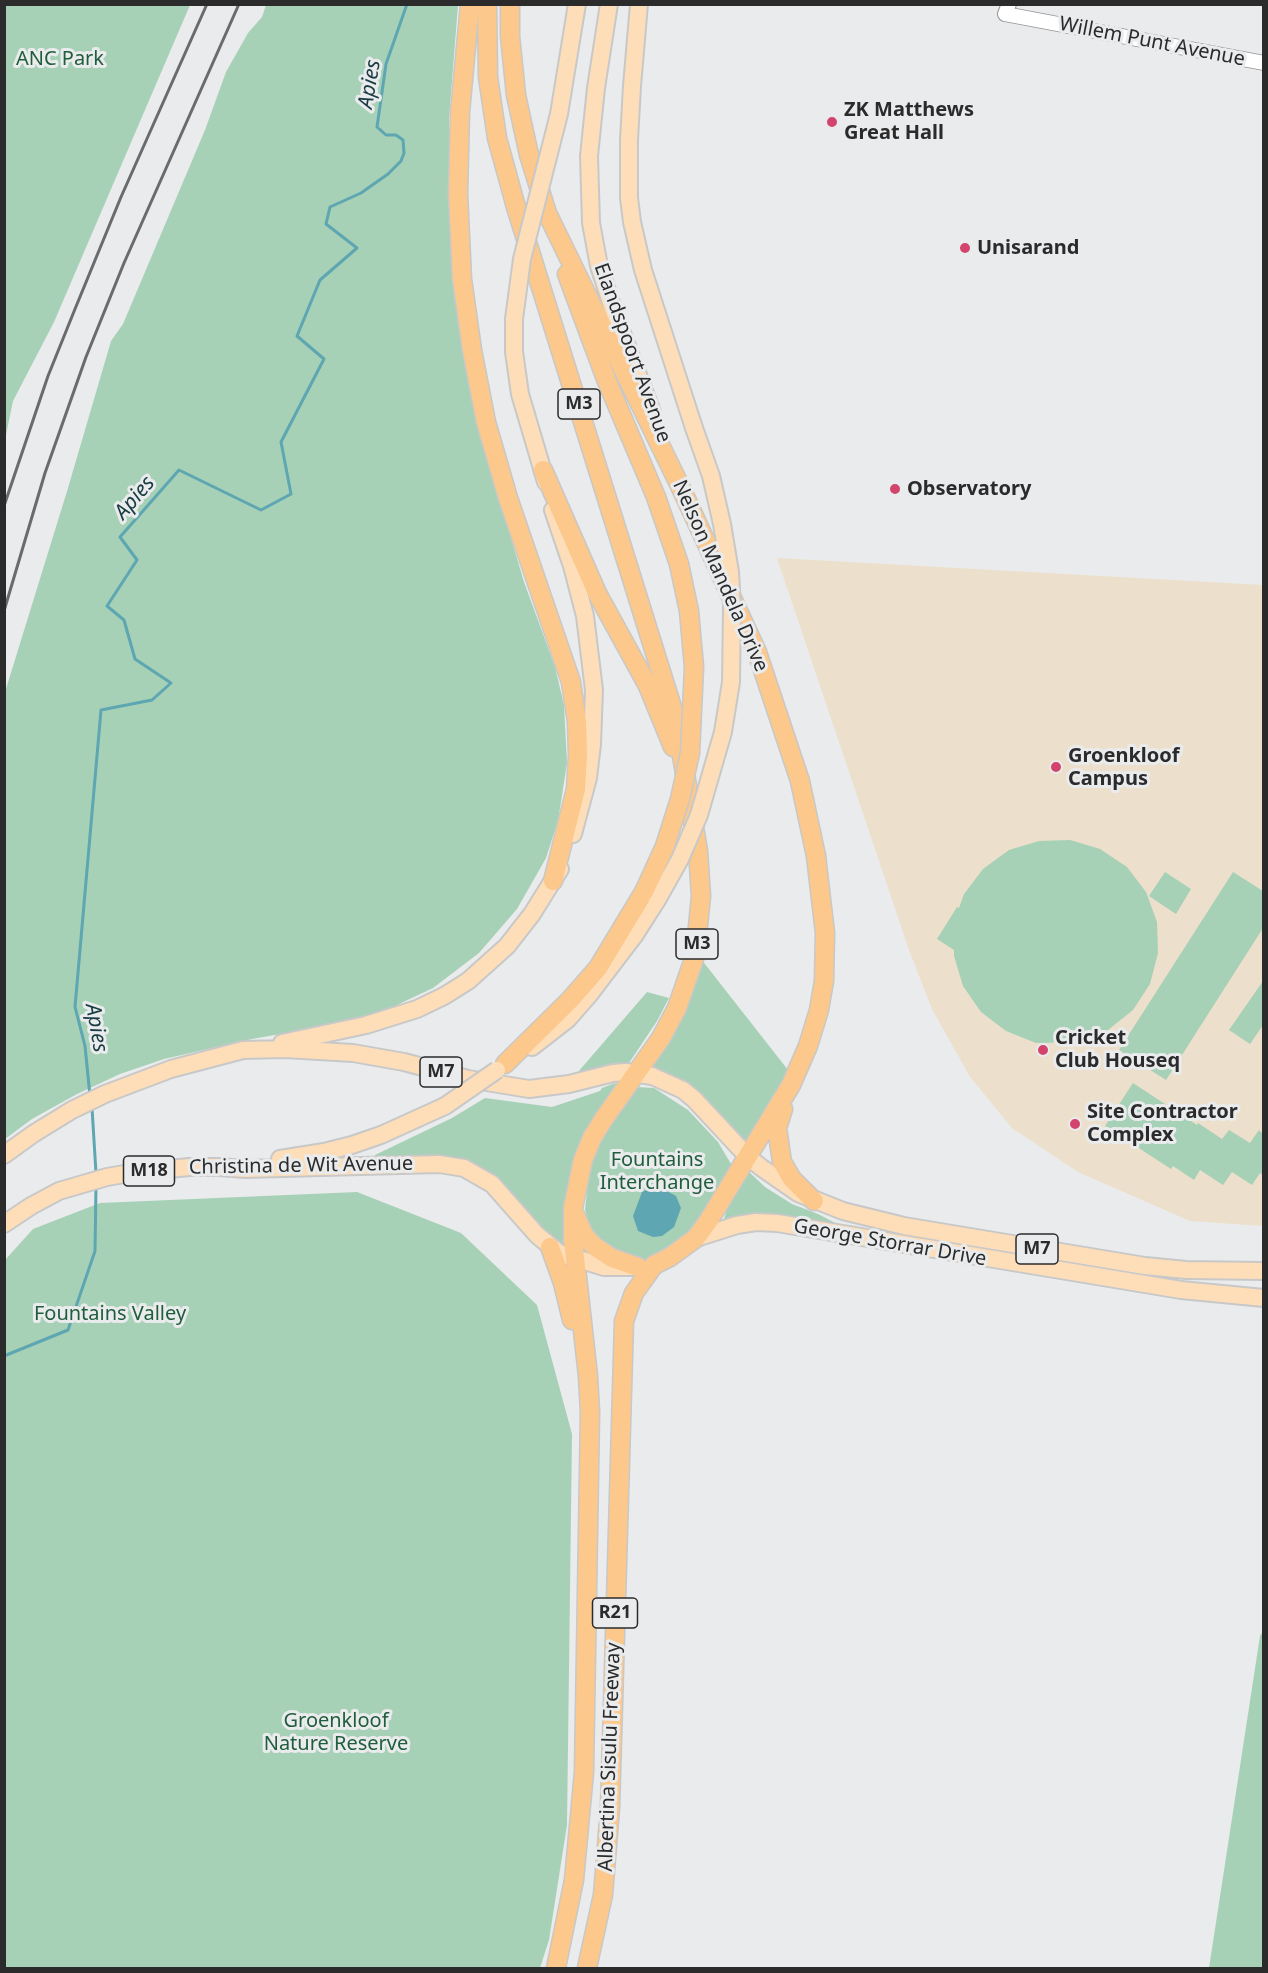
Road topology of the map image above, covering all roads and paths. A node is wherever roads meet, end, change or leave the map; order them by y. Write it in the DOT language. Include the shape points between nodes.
graph roads {
  1 [pos="470,4"];
  2 [pos="487,4"];
  3 [pos="510,4"];
  4 [pos="577,4"];
  5 [pos="609,4"];
  6 [pos="639,4"];
  7 [pos="1007,9"];
  8 [pos="1263,63"];
  9 [pos="548,213"];
  10 [pos="543,470"];
  11 [pos="680,486"];
  12 [pos="691,800"];
  13 [pos="553,881"];
  14 [pos="650,896"];
  15 [pos="243,1050"];
  16 [pos="501,1067"];
  17 [pos="637,1074"];
  18 [pos="791,1085"];
  19 [pos="4,1155"];
  20 [pos="748,1156"];
  21 [pos="219,1167"];
  22 [pos="814,1201"];
  23 [pos="573,1208"];
  24 [pos="4,1224"];
  25 [pos="696,1238"];
  26 [pos="550,1247"];
  27 [pos="575,1259"];
  28 [pos="646,1266"];
  29 [pos="1263,1271"];
  30 [pos="1263,1298"];
  31 [pos="586,1355"];
  32 [pos="556,1968"];
  33 [pos="587,1968"];
  1 -- 13 [label="highway" via="460,112 458,194 462,279 472,350 489,433 571,682 577,722 576,789"];
  2 -- 12 [label="highway, M3" via="488,77 497,138 670,697"];
  3 -- 9 [label="highway, Nelson Mandela Drive" via="516,95 529,155"];
  4 -- 10 [label="main road, bridge" via="559,114 522,259 514,319 520,394"];
  5 -- 11 [label="main road, Elandspoort Avenue" via="589,156 591,223 613,309"];
  6 -- 14 [label="main road, bridge" via="629,151 632,222 643,270 711,476 730,572 732,607 731,682 723,732 699,814 680,859"];
  7 -- 8 [label="street, Willem Punt Avenue"];
  9 -- 11 [label="highway, Nelson Mandela Drive"];
  9 -- 14 [label="highway, bridge" via="571,287 656,497 679,564 689,611 694,667 691,746 680,799"];
  10 -- 12 [label="highway" via="597,593 648,686"];
  10 -- 13 [label="main road" via="585,616 594,690 588,778 572,837"];
  11 -- 18 [label="highway, Nelson Mandela Drive" via="757,651 795,763 816,856 824,919 824,981 814,1029"];
  12 -- 17 [label="highway, M3" via="701,896 694,956 673,1016"];
  13 -- 15 [label="main road" via="507,946 468,981 444,996 366,1025"];
  14 -- 16 [label="highway" via="598,968"];
  15 -- 17 [label="main road, M7" via="353,1053 529,1089 613,1073"];
  15 -- 19 [label="main road" via="130,1083 72,1110"];
  16 -- 21 [label="main road, bridge" via="445,1106 352,1145"];
  17 -- 20 [label="main road, M7" via="683,1090"];
  17 -- 23 [label="highway, M3" via="592,1138"];
  18 -- 20 [label="highway, Nelson Mandela Drive"];
  18 -- 22 [label="highway" via="777,1128 779,1149 786,1171"];
  20 -- 22 [label="main road, George Storrar Drive / M7"];
  20 -- 25 [label="highway"];
  21 -- 24 [label="main road, Christina de Wit Avenue / M18" via="130,1173 80,1184 49,1196"];
  21 -- 26 [label="main road, Christina de Wit Avenue" via="440,1164 464,1168 482,1177 506,1198"];
  22 -- 29 [label="main road, George Storrar Drive / M7" via="904,1226 1099,1259 1186,1270"];
  23 -- 27 [label="highway, M3"];
  23 -- 28 [label="highway" via="584,1235 594,1246 612,1258"];
  25 -- 28 [label="highway, M7" via="670,1257"];
  25 -- 30 [label="main road, George Storrar Drive / M7" via="737,1225 777,1223 1180,1290"];
  26 -- 27 [label="main road, Christina de Wit Avenue"];
  26 -- 31 [label="highway"];
  27 -- 28 [label="main road, Christina de Wit Avenue" via="604,1267"];
  27 -- 31 [label="highway, Albertina Sisulu Freeway / R21"];
  28 -- 33 [label="highway, Albertina Sisulu Freeway / R21" via="628,1305 622,1335 610,1808 603,1895"];
  31 -- 32 [label="highway, Albertina Sisulu Freeway / R21" via="590,1412 584,1772 574,1880"];
}
